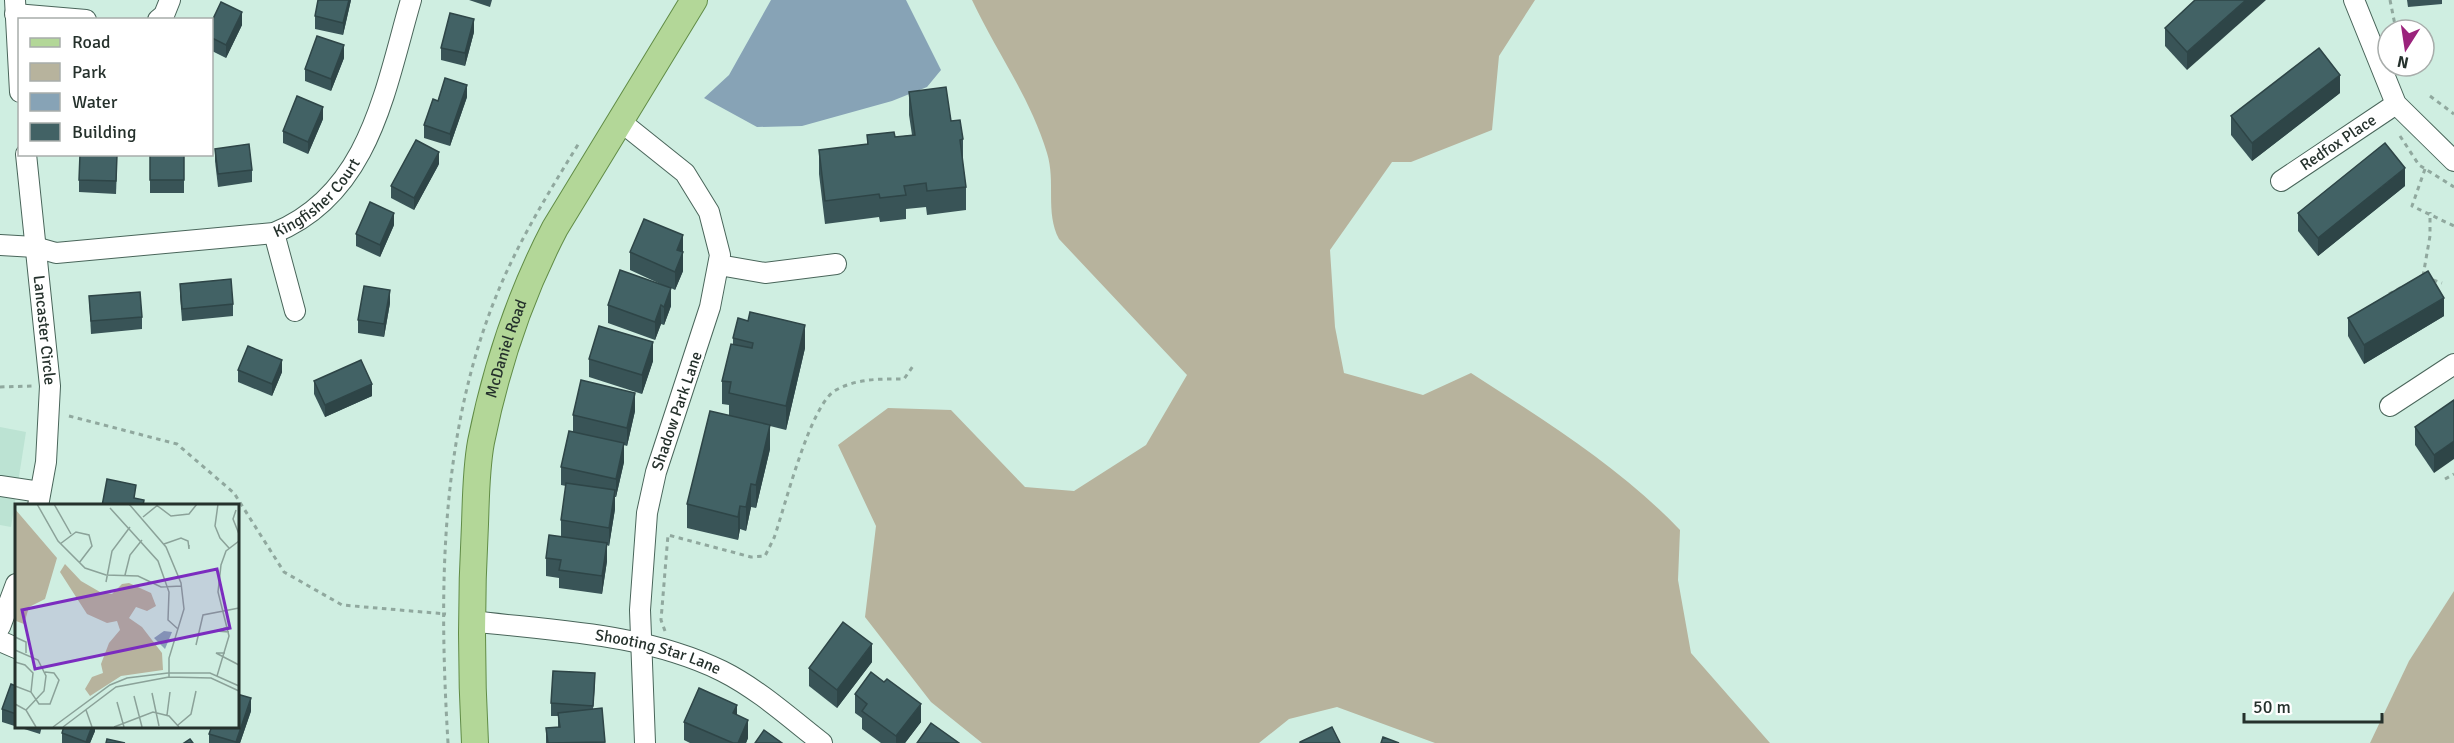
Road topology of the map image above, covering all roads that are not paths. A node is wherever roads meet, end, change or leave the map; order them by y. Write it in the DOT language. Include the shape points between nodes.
graph roads {
  1 [pos="170,0"];
  2 [pos="411,0"];
  3 [pos="694,0"];
  4 [pos="2354,0"];
  5 [pos="15,7"];
  6 [pos="75,18"];
  7 [pos="160,18"];
  8 [pos="8,56"];
  9 [pos="18,86"];
  10 [pos="2396,104"];
  11 [pos="620,121"];
  12 [pos="26,156"];
  13 [pos="2454,161"];
  14 [pos="2281,181"];
  15 [pos="274,233"];
  16 [pos="0,245"];
  17 [pos="35,247"];
  18 [pos="836,264"];
  19 [pos="719,265"];
  20 [pos="295,311"];
  21 [pos="2454,364"];
  22 [pos="2390,406"];
  23 [pos="0,486"];
  24 [pos="39,499"];
  25 [pos="15,587"];
  26 [pos="471,621"];
  27 [pos="0,627"];
  28 [pos="0,641"];
  29 [pos="641,641"];
  30 [pos="15,648"];
  31 [pos="475,743"];
  32 [pos="645,743"];
  33 [pos="822,743"];
  1 -- 7 [label="street"];
  2 -- 15 [label="street, Kingfisher Court" via="371,132 357,159 327,200"];
  3 -- 11 [label="main road, McDaniel Road"];
  4 -- 10 [label="street"];
  5 -- 6 [label="street"];
  5 -- 8 [label="street"];
  8 -- 9 [label="street"];
  10 -- 13 [label="street"];
  10 -- 14 [label="street, Redfox Place"];
  11 -- 19 [label="street, Shadow Park Lane" via="675,163 694,184 709,212"];
  11 -- 26 [label="main road, McDaniel Road" via="540,257 504,348 481,444"];
  12 -- 17 [label="street, Lancaster Circle"];
  15 -- 17 [label="street, Kingfisher Court" via="56,253"];
  15 -- 20 [label="street"];
  16 -- 17 [label="street, Kingfisher Court"];
  17 -- 24 [label="street, Lancaster Circle" via="50,386 46,462"];
  18 -- 19 [label="street" via="765,273"];
  19 -- 29 [label="street, Shadow Park Lane" via="699,346 651,493 640,587"];
  21 -- 22 [label="street"];
  23 -- 24 [label="street"];
  25 -- 27 [label="street"];
  26 -- 29 [label="street, Shooting Star Lane"];
  26 -- 31 [label="main road, McDaniel Road"];
  28 -- 30 [label="street"];
  29 -- 32 [label="street, Shadow Park Lane"];
  29 -- 33 [label="street, Shooting Star Lane" via="721,671"];
}
